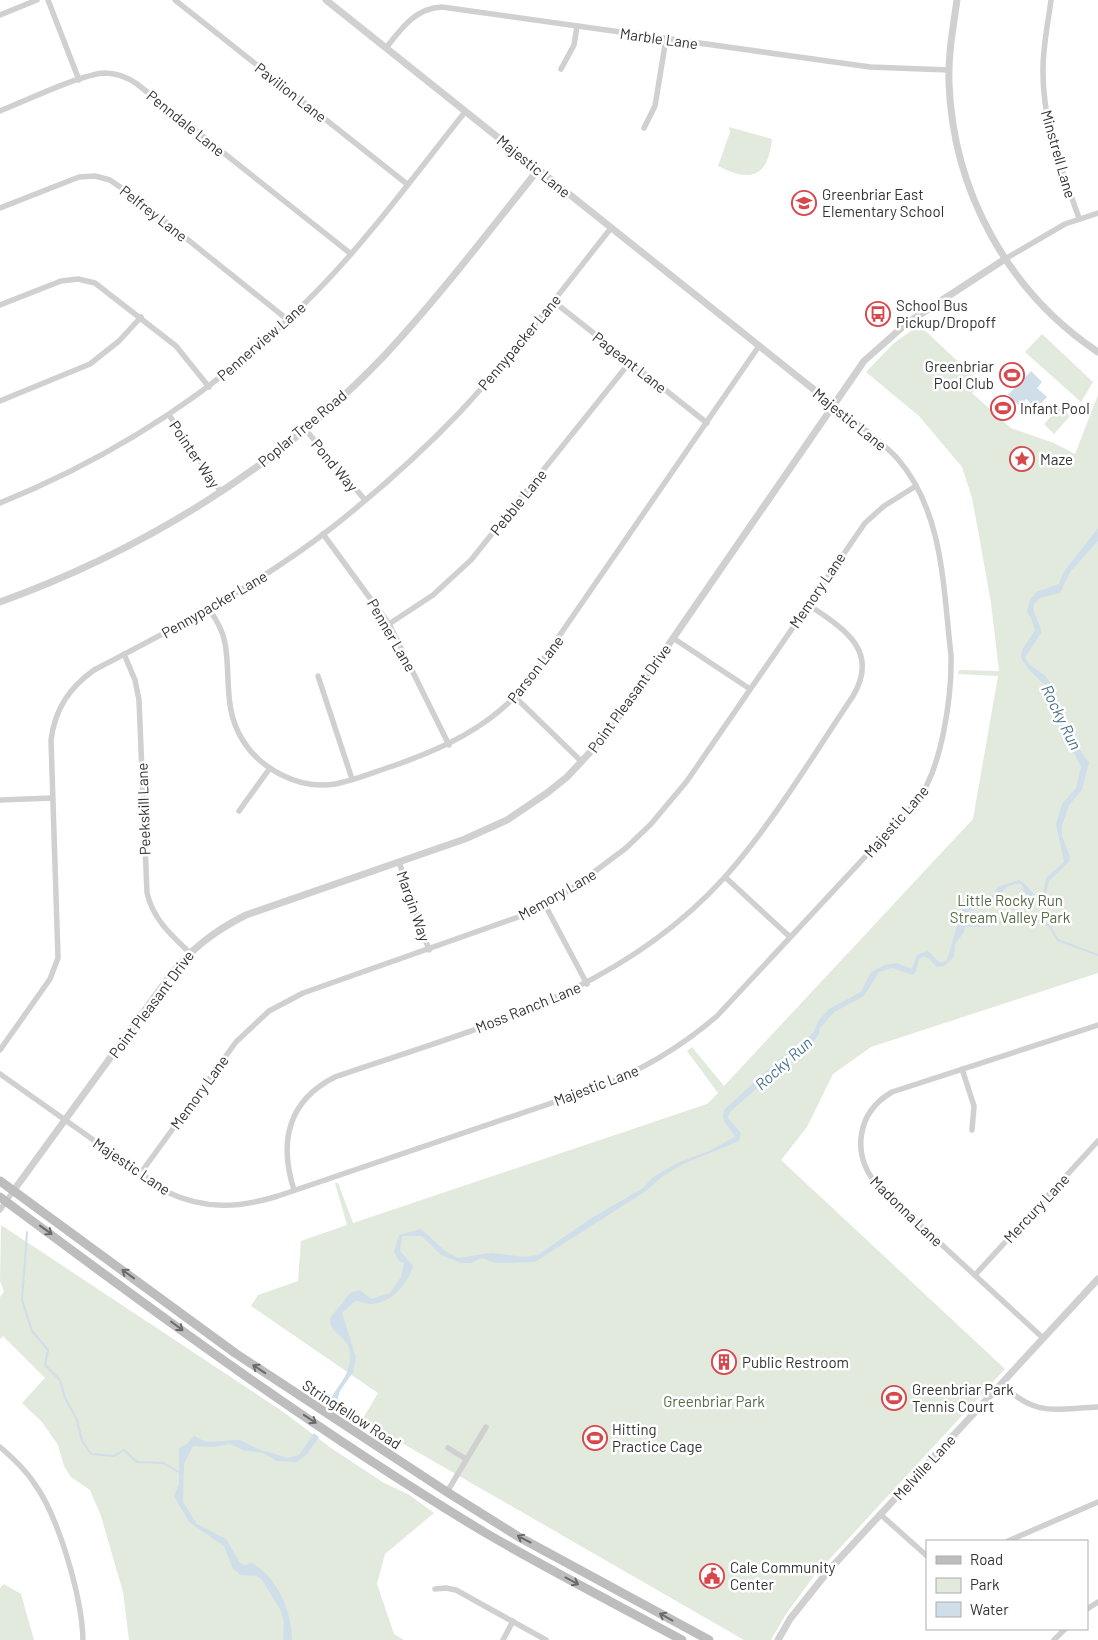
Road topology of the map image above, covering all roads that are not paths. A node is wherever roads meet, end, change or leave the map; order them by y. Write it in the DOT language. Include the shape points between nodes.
graph roads {
  1 [pos="37,0"];
  2 [pos="48,0"];
  3 [pos="175,0"];
  4 [pos="326,0"];
  5 [pos="957,0"];
  6 [pos="1051,0"];
  7 [pos="0,15"];
  8 [pos="577,26"];
  9 [pos="666,39"];
  10 [pos="386,48"];
  11 [pos="561,69"];
  12 [pos="949,70"];
  13 [pos="79,80"];
  14 [pos="0,111"];
  15 [pos="466,112"];
  16 [pos="644,128"];
  17 [pos="538,170"];
  18 [pos="407,184"];
  19 [pos="0,208"];
  20 [pos="1098,213"];
  21 [pos="1079,218"];
  22 [pos="611,228"];
  23 [pos="351,254"];
  24 [pos="1005,258"];
  25 [pos="553,301"];
  26 [pos="0,305"];
  27 [pos="141,317"];
  28 [pos="288,320"];
  29 [pos="759,346"];
  30 [pos="1098,352"];
  31 [pos="630,362"];
  32 [pos="209,386"];
  33 [pos="0,401"];
  34 [pos="832,404"];
  35 [pos="169,415"];
  36 [pos="707,423"];
  37 [pos="305,429"];
  38 [pos="916,486"];
  39 [pos="221,492"];
  40 [pos="365,500"];
  41 [pos="0,503"];
  42 [pos="323,534"];
  43 [pos="0,602"];
  44 [pos="807,604"];
  45 [pos="209,609"];
  46 [pos="389,624"];
  47 [pos="673,638"];
  48 [pos="124,654"];
  49 [pos="318,676"];
  50 [pos="750,689"];
  51 [pos="515,697"];
  52 [pos="449,745"];
  53 [pos="582,762"];
  54 [pos="270,768"];
  55 [pos="352,779"];
  56 [pos="52,798"];
  57 [pos="0,800"];
  58 [pos="239,811"];
  59 [pos="400,862"];
  60 [pos="724,878"];
  61 [pos="545,904"];
  62 [pos="790,938"];
  63 [pos="429,950"];
  64 [pos="189,952"];
  65 [pos="587,984"];
  66 [pos="1098,1025"];
  67 [pos="0,1050"];
  68 [pos="962,1069"];
  69 [pos="0,1074"];
  70 [pos="65,1120"];
  71 [pos="972,1130"];
  72 [pos="1098,1141"];
  73 [pos="140,1174"];
  74 [pos="0,1180"];
  75 [pos="14,1190"];
  76 [pos="294,1190"];
  77 [pos="3,1199"];
  78 [pos="0,1210"];
  79 [pos="975,1275"];
  80 [pos="1098,1279"];
  81 [pos="1043,1338"];
  82 [pos="1001,1384"];
  83 [pos="1098,1407"];
  84 [pos="486,1427"];
  85 [pos="0,1447"];
  86 [pos="448,1448"];
  87 [pos="466,1459"];
  88 [pos="446,1492"];
  89 [pos="1098,1502"];
  90 [pos="880,1514"];
  91 [pos="1010,1540"];
  92 [pos="926,1555"];
  93 [pos="435,1589"];
  94 [pos="514,1622"];
  95 [pos="1064,1630"];
  96 [pos="83,1640"];
  97 [pos="503,1640"];
  98 [pos="546,1640"];
  99 [pos="682,1640"];
  100 [pos="709,1640"];
  101 [pos="778,1640"];
  102 [pos="1054,1640"];
  1 -- 7 [label="street"];
  2 -- 13 [label="street"];
  3 -- 18 [label="street, Pavilion Lane"];
  4 -- 10 [label="street, Majestic Lane"];
  5 -- 12 [label="street"];
  6 -- 21 [label="street, Minstrell Lane" via="1043,52 1044,99 1051,138"];
  8 -- 9 [label="street, Marble Lane"];
  8 -- 10 [label="street, Marble Lane" via="436,7 409,20"];
  8 -- 11 [label="street" via="574,45"];
  9 -- 12 [label="street, Marble Lane" via="870,67"];
  9 -- 16 [label="street" via="656,106"];
  10 -- 15 [label="street, Majestic Lane"];
  12 -- 24 [label="street" via="952,116 962,167 981,216"];
  13 -- 14 [label="street, Penndale Lane"];
  13 -- 23 [label="street, Penndale Lane" via="106,73 130,79"];
  15 -- 17 [label="street, Majestic Lane"];
  15 -- 18 [label="street, Pennerview Lane"];
  17 -- 22 [label="street, Majestic Lane"];
  17 -- 37 [label="street, Poplar Tree Road" via="407,331 360,380"];
  18 -- 23 [label="street, Pennerview Lane"];
  19 -- 28 [label="street, Pelfrey Lane" via="79,177 95,176 110,180"];
  20 -- 21 [label="street, Point Pleasant Drive"];
  21 -- 24 [label="street, Point Pleasant Drive"];
  22 -- 25 [label="street, Pennypacker Lane"];
  22 -- 29 [label="street, Majestic Lane"];
  23 -- 28 [label="street, Pennerview Lane"];
  24 -- 30 [label="street" via="1050,314"];
  24 -- 34 [label="street, Point Pleasant Drive" via="892,334 864,360"];
  25 -- 31 [label="street, Pageant Lane"];
  25 -- 40 [label="street, Pennypacker Lane" via="458,413 415,457"];
  26 -- 27 [label="street" via="61,281 78,279 103,287"];
  27 -- 32 [label="street" via="176,346"];
  27 -- 33 [label="street" via="119,342 90,364"];
  28 -- 32 [label="street, Pennerview Lane"];
  29 -- 34 [label="street, Majestic Lane"];
  29 -- 36 [label="street, Parson Lane"];
  31 -- 36 [label="street, Pageant Lane"];
  31 -- 46 [label="street, Pebble Lane" via="470,560 433,595"];
  32 -- 35 [label="street, Pennerview Lane"];
  34 -- 38 [label="street, Majestic Lane" via="892,453"];
  34 -- 47 [label="street, Point Pleasant Drive"];
  35 -- 39 [label="street, Pointer Way"];
  35 -- 41 [label="street, Pennerview Lane" via="66,474"];
  36 -- 51 [label="street, Parson Lane" via="545,660"];
  37 -- 39 [label="street, Poplar Tree Road"];
  37 -- 40 [label="street, Pond Way"];
  38 -- 44 [label="street, Memory Lane" via="884,506 865,523"];
  38 -- 62 [label="street, Majestic Lane" via="936,533 952,655 950,689 934,769 917,801"];
  39 -- 43 [label="street, Poplar Tree Road" via="127,548"];
  40 -- 42 [label="street, Pennypacker Lane"];
  42 -- 45 [label="street, Pennypacker Lane"];
  42 -- 46 [label="street, Penner Lane"];
  44 -- 50 [label="street, Memory Lane"];
  44 -- 60 [label="street, Moss Ranch Lane" via="854,640 861,656 860,683 766,825"];
  45 -- 48 [label="street, Pennypacker Lane"];
  45 -- 54 [label="street, Parson Lane" via="225,642 228,699 235,725 246,746"];
  46 -- 52 [label="street, Penner Lane"];
  47 -- 50 [label="street"];
  47 -- 53 [label="street, Point Pleasant Drive" via="607,733"];
  48 -- 56 [label="street, Pennypacker Lane" via="82,679 62,703 51,740"];
  48 -- 64 [label="street, Peekskill Lane" via="139,700 147,894 161,924"];
  49 -- 55 [label="street"];
  50 -- 61 [label="street, Memory Lane" via="687,781 651,824 599,870"];
  51 -- 52 [label="street, Parson Lane" via="487,722"];
  51 -- 53 [label="street"];
  52 -- 55 [label="street, Parson Lane"];
  53 -- 59 [label="street, Point Pleasant Drive" via="548,793 507,820"];
  54 -- 55 [label="street, Parson Lane" via="288,778 310,784 334,784"];
  54 -- 58 [label="street"];
  56 -- 57 [label="street"];
  56 -- 67 [label="street, Pennypacker Lane" via="58,958 50,979"];
  59 -- 63 [label="street, Margin Way"];
  59 -- 64 [label="street, Point Pleasant Drive" via="246,915 212,933"];
  60 -- 62 [label="street"];
  60 -- 65 [label="street, Moss Ranch Lane" via="659,937"];
  61 -- 63 [label="street, Memory Lane" via="504,924"];
  61 -- 65 [label="street"];
  62 -- 76 [label="street, Majestic Lane" via="716,1016 678,1047 643,1068 587,1091"];
  63 -- 73 [label="street, Memory Lane" via="303,993 263,1015 236,1042"];
  64 -- 70 [label="street, Point Pleasant Drive" via="168,976"];
  65 -- 76 [label="street, Moss Ranch Lane" via="530,1010 335,1077 320,1086 300,1107 287,1139 286,1164"];
  66 -- 68 [label="street, Madonna Lane"];
  68 -- 71 [label="street" via="974,1106"];
  68 -- 79 [label="street, Madonna Lane" via="884,1097 870,1111 864,1123 860,1152 865,1168 878,1186"];
  69 -- 70 [label="street, Majestic Lane"];
  70 -- 73 [label="street, Majestic Lane"];
  70 -- 75 [label="street, Point Pleasant Drive"];
  72 -- 79 [label="street, Mercury Lane"];
  73 -- 76 [label="street, Majestic Lane" via="176,1196 213,1206 247,1205"];
  74 -- 75 [label="main road, Stringfellow Road"];
  75 -- 77 [label="street, Point Pleasant Drive"];
  88 -- 75 [label="main road, Stringfellow Road, one-way" via="235,1353"];
  77 -- 78 [label="street, Point Pleasant Drive"];
  77 -- 99 [label="main road, Stringfellow Road, one-way" via="234,1369 421,1492 545,1566"];
  79 -- 81 [label="street, Madonna Lane"];
  80 -- 81 [label="street, Melville Lane"];
  81 -- 82 [label="street, Melville Lane"];
  82 -- 83 [label="street" via="1034,1407"];
  82 -- 90 [label="street, Melville Lane"];
  84 -- 87 [label="street"];
  85 -- 96 [label="street" via="36,1484 53,1519 75,1585"];
  86 -- 87 [label="street"];
  87 -- 88 [label="street"];
  100 -- 88 [label="main road, Stringfellow Road, one-way" via="519,1537"];
  89 -- 91 [label="street"];
  90 -- 92 [label="street"];
  90 -- 101 [label="street, Melville Lane" via="814,1588"];
  93 -- 94 [label="street" via="456,1590"];
  94 -- 97 [label="street"];
  94 -- 98 [label="street"];
  95 -- 102 [label="street"];
}
